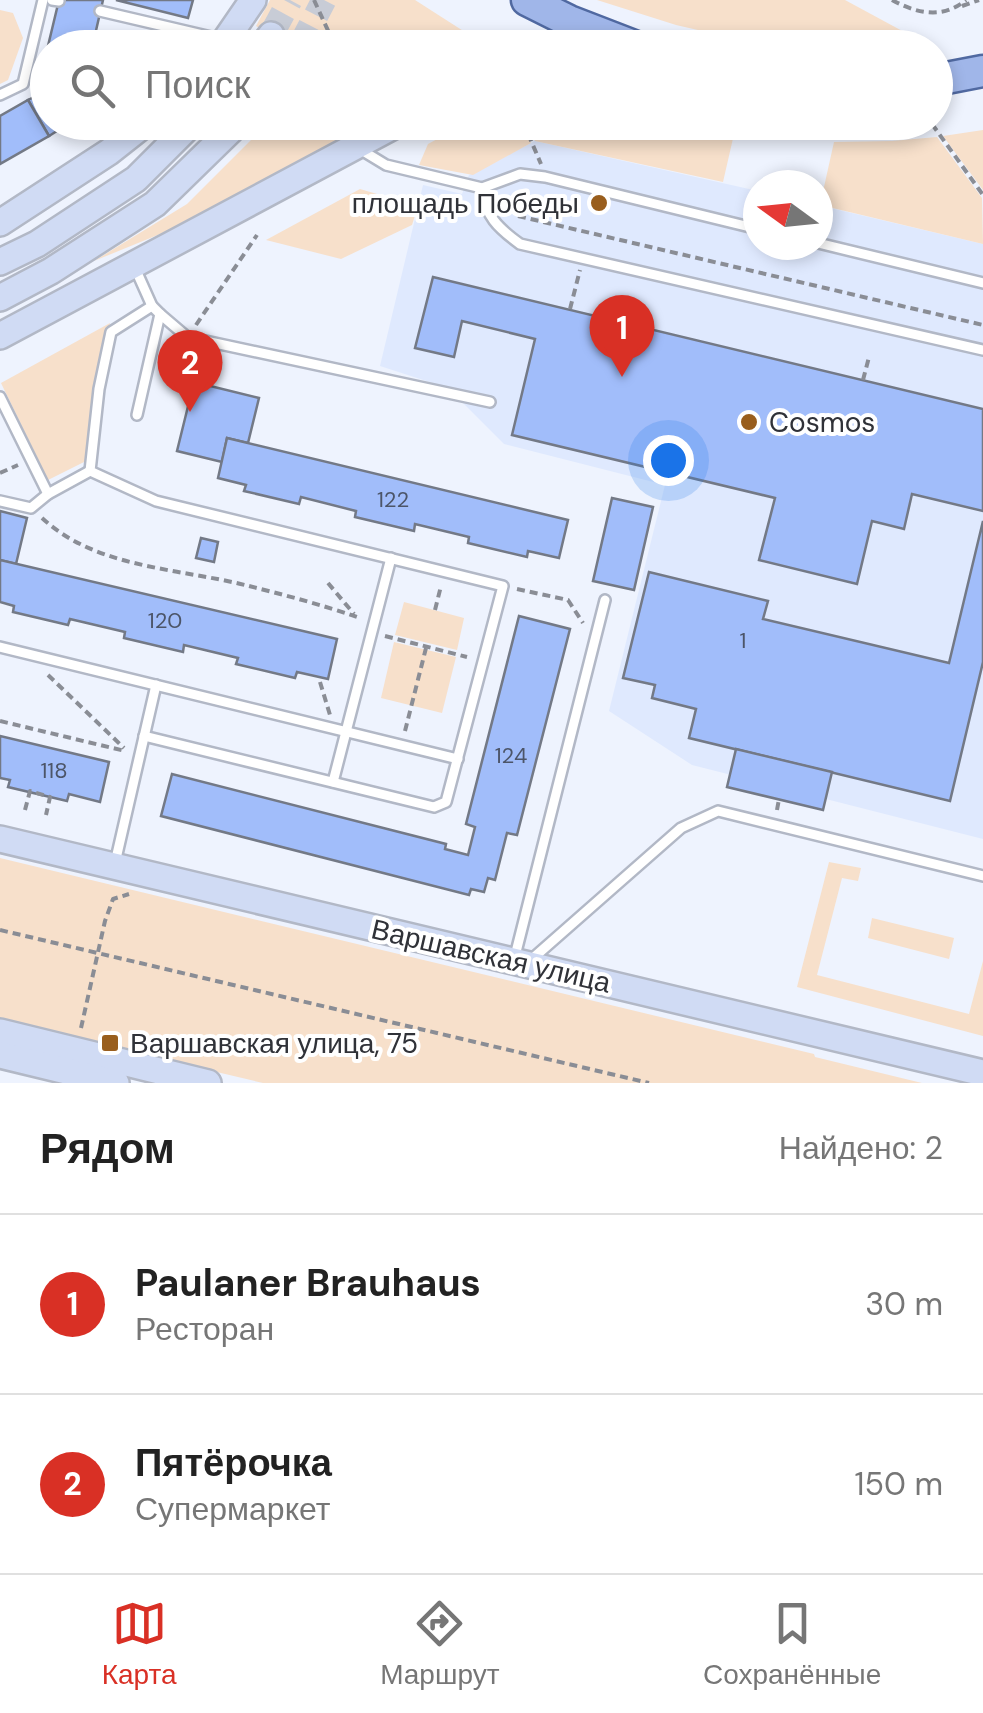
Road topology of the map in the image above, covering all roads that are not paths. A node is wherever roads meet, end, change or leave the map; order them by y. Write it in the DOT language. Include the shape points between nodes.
graph roads {
  1 [pos="43,0"];
  2 [pos="253,0"];
  3 [pos="527,0"];
  4 [pos="100,11"];
  5 [pos="36,30"];
  6 [pos="171,30"];
  7 [pos="233,30"];
  8 [pos="593,30"];
  9 [pos="30,55"];
  10 [pos="978,78"];
  11 [pos="953,79"];
  12 [pos="0,95"];
  13 [pos="125,140"];
  14 [pos="175,140"];
  15 [pos="221,140"];
  16 [pos="367,140"];
  17 [pos="356,146"];
  18 [pos="482,188"];
  19 [pos="0,223"];
  20 [pos="743,225"];
  21 [pos="833,248"];
  22 [pos="0,262"];
  23 [pos="134,265"];
  24 [pos="983,284"];
  25 [pos="0,298"];
  26 [pos="156,310"];
  27 [pos="0,336"];
  28 [pos="983,350"];
  29 [pos="0,397"];
  30 [pos="490,402"];
  31 [pos="137,415"];
  32 [pos="90,471"];
  33 [pos="48,494"];
  34 [pos="0,501"];
  35 [pos="390,558"];
  36 [pos="605,600"];
  37 [pos="0,647"];
  38 [pos="156,685"];
  39 [pos="346,732"];
  40 [pos="144,736"];
  41 [pos="458,759"];
  42 [pos="333,782"];
  43 [pos="0,839"];
  44 [pos="114,866"];
  45 [pos="983,876"];
  46 [pos="520,964"];
  47 [pos="0,1032"];
  48 [pos="0,1056"];
  49 [pos="983,1073"];
  50 [pos="154,1077"];
  51 [pos="116,1083"];
  52 [pos="208,1083"];
  1 -- 5 [label="lane"];
  2 -- 7 [label="street"];
  3 -- 8 [label="main road"];
  4 -- 6 [label="lane"];
  9 -- 12 [label="lane" via="23,84"];
  10 -- 11 [label="main road"];
  13 -- 19 [label="street"];
  14 -- 22 [label="street" via="136,179"];
  15 -- 25 [label="street" via="155,204"];
  16 -- 17 [label="street"];
  17 -- 18 [label="lane" via="386,164"];
  17 -- 23 [label="street"];
  18 -- 20 [label="lane" via="520,174 546,177"];
  18 -- 28 [label="lane" via="484,208 520,244"];
  21 -- 24 [label="lane"];
  23 -- 26 [label="lane"];
  23 -- 27 [label="street"];
  26 -- 30 [label="lane" via="187,337"];
  26 -- 31 [label="lane"];
  26 -- 32 [label="lane" via="111,332"];
  29 -- 33 [label="lane"];
  32 -- 33 [label="lane"];
  32 -- 35 [label="lane" via="156,501"];
  33 -- 34 [label="lane" via="31,508"];
  35 -- 39 [label="lane"];
  35 -- 41 [label="lane" via="503,586"];
  36 -- 46 [label="lane"];
  37 -- 38 [label="lane"];
  38 -- 39 [label="lane"];
  38 -- 40 [label="lane"];
  39 -- 41 [label="lane"];
  39 -- 42 [label="lane"];
  40 -- 42 [label="lane"];
  40 -- 44 [label="lane"];
  41 -- 42 [label="lane" via="446,802 434,807"];
  43 -- 44 [label="street, Варшавская улица"];
  44 -- 46 [label="street, Варшавская улица"];
  45 -- 46 [label="lane" via="718,811 681,828"];
  46 -- 49 [label="street, Варшавская улица"];
  47 -- 50 [label="street"];
  48 -- 51 [label="street"];
  50 -- 52 [label="street"];
}
